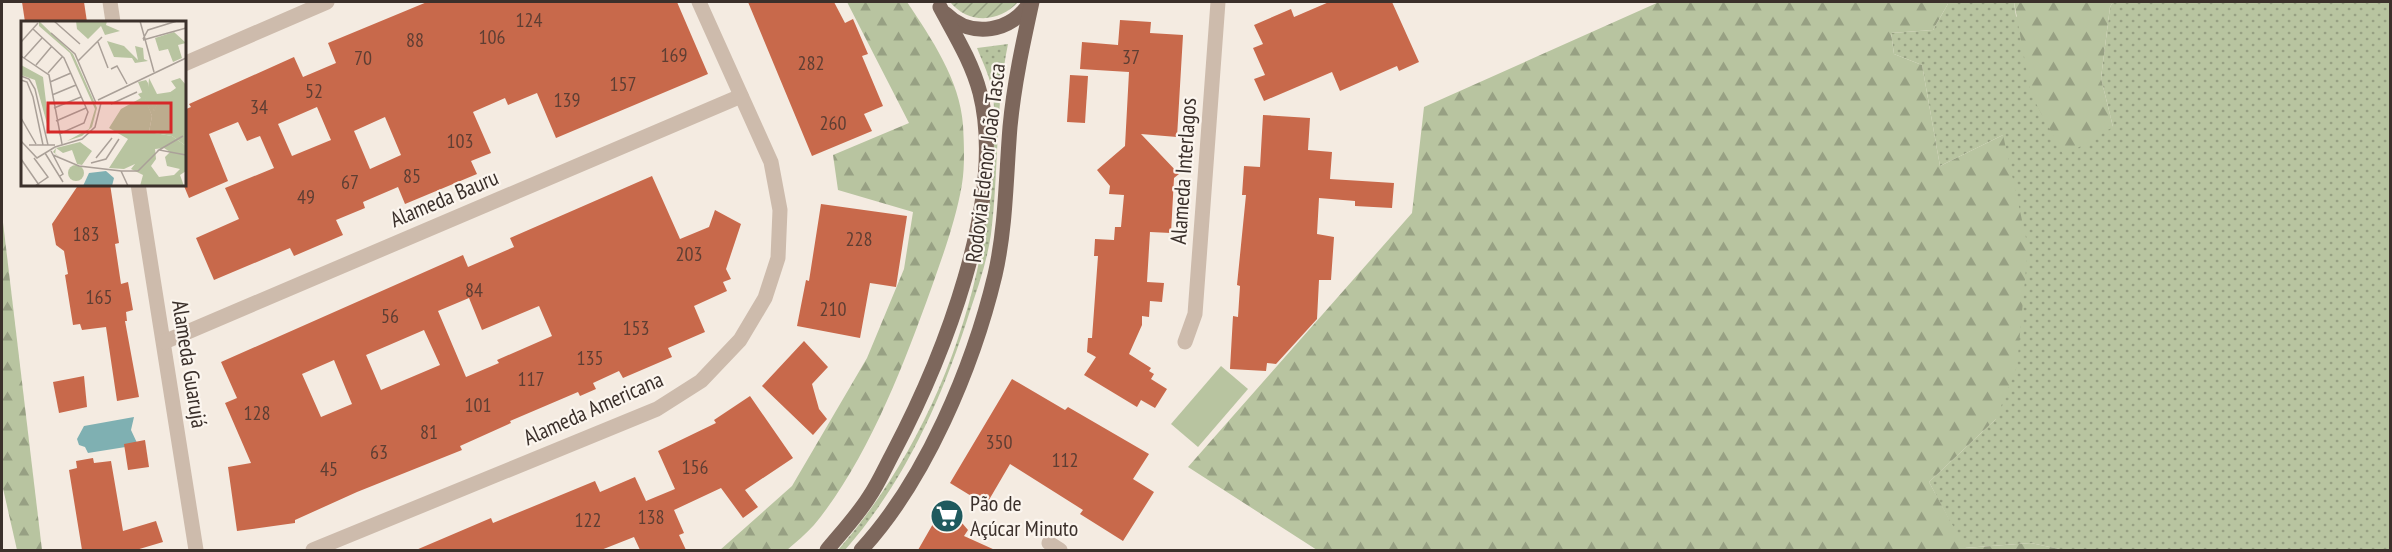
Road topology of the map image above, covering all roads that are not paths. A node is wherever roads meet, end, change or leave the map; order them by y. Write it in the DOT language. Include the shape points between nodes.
graph roads {
  1 [pos="110,2"];
  2 [pos="327,2"];
  3 [pos="699,2"];
  4 [pos="1031,2"];
  5 [pos="1218,2"];
  6 [pos="938,4"];
  7 [pos="113,21"];
  8 [pos="186,63"];
  9 [pos="741,96"];
  10 [pos="138,186"];
  11 [pos="164,342"];
  12 [pos="1185,342"];
  13 [pos="196,550"];
  14 [pos="313,550"];
  15 [pos="827,550"];
  16 [pos="861,550"];
  1 -- 7 [label="street"];
  2 -- 8 [label="street"];
  3 -- 9 [label="street, Alameda Americana"];
  4 -- 6 [label="main road" via="1008,24 984,30 959,24"];
  4 -- 16 [label="main road, Rodovia Edenor João Tasca" via="1010,124 1004,218 995,275 970,356 949,412 921,465"];
  5 -- 12 [label="street, Alameda Interlagos" via="1195,314"];
  6 -- 15 [label="main road, Rodovia Edenor João Tasca" via="967,56 984,120 986,164 972,250 912,417 870,496"];
  9 -- 11 [label="street, Alameda Bauru"];
  9 -- 14 [label="street, Alameda Americana" via="771,162 780,210 778,258 765,298 740,340 701,381 657,409"];
  10 -- 11 [label="street, Alameda Guarujá"];
  11 -- 13 [label="street, Alameda Guarujá"];
}
